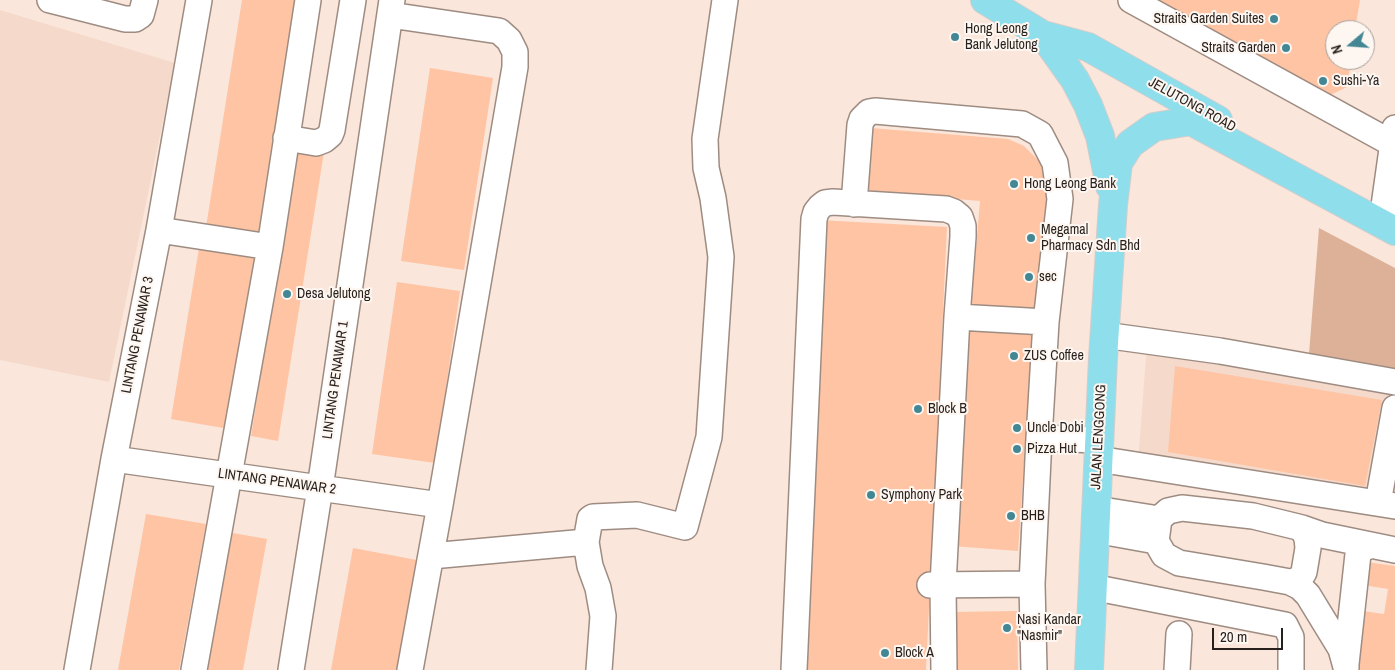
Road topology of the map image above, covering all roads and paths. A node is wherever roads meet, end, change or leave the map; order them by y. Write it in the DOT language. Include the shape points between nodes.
graph roads {
  1 [pos="50,0"];
  2 [pos="145,0"];
  3 [pos="199,0"];
  4 [pos="308,0"];
  5 [pos="353,0"];
  6 [pos="725,0"];
  7 [pos="1131,0"];
  8 [pos="995,3"];
  9 [pos="391,8"];
  10 [pos="1043,35"];
  11 [pos="1394,135"];
  12 [pos="286,138"];
  13 [pos="1113,205"];
  14 [pos="846,209"];
  15 [pos="1391,221"];
  16 [pos="159,230"];
  17 [pos="270,247"];
  18 [pos="957,317"];
  19 [pos="1046,322"];
  20 [pos="1104,335"];
  21 [pos="1395,382"];
  22 [pos="1395,408"];
  23 [pos="1039,438"];
  24 [pos="1099,449"];
  25 [pos="114,459"];
  26 [pos="228,475"];
  27 [pos="320,488"];
  28 [pos="440,505"];
  29 [pos="1386,505"];
  30 [pos="1095,519"];
  31 [pos="1302,528"];
  32 [pos="1157,530"];
  33 [pos="586,542"];
  34 [pos="1369,546"];
  35 [pos="1395,550"];
  36 [pos="430,556"];
  37 [pos="1290,582"];
  38 [pos="1032,584"];
  39 [pos="937,585"];
  40 [pos="1092,587"];
  41 [pos="1179,634"];
  42 [pos="1346,669"];
  43 [pos="77,670"];
  44 [pos="194,670"];
  45 [pos="291,670"];
  46 [pos="410,670"];
  47 [pos="599,670"];
  48 [pos="794,670"];
  49 [pos="944,670"];
  50 [pos="1034,670"];
  51 [pos="1088,670"];
  52 [pos="1177,670"];
  53 [pos="1291,670"];
  1 -- 2 [label="street" via="125,19 141,15"];
  3 -- 16 [label="street, LINTANG PENAWAR 3"];
  4 -- 12 [label="street"];
  5 -- 12 [label="street" via="330,135 316,143"];
  6 -- 33 [label="street" via="705,139 706,168 721,257 708,437 696,490 685,527 636,515 593,517"];
  7 -- 11 [label="street"];
  8 -- 10 [label="main road, JELUTONG ROAD"];
  9 -- 27 [label="street, LINTANG PENAWAR 1"];
  9 -- 28 [label="street" via="499,31 515,52"];
  10 -- 13 [label="main road, JALAN LENGGONG" via="1075,80 1094,120"];
  10 -- 15 [label="main road, JELUTONG ROAD" via="1088,46"];
  11 -- 15 [label="street"];
  12 -- 17 [label="street"];
  13 -- 15 [label="main road, JALAN LENGGONG" via="1118,163 1130,144 1154,127 1191,121"];
  13 -- 20 [label="main road, JALAN LENGGONG"];
  14 -- 18 [label="street" via="946,209 960,217 963,237"];
  14 -- 19 [label="street" via="860,125 869,112 1022,124 1040,134 1055,163 1060,199"];
  14 -- 48 [label="street" via="826,203 814,218"];
  16 -- 17 [label="street"];
  16 -- 25 [label="street, LINTANG PENAWAR 3"];
  17 -- 26 [label="street"];
  18 -- 19 [label="street"];
  18 -- 39 [label="street"];
  19 -- 23 [label="street"];
  20 -- 21 [label="street" via="1220,351"];
  20 -- 24 [label="main road, JALAN LENGGONG"];
  22 -- 29 [label="street"];
  23 -- 24 [label="street"];
  23 -- 38 [label="street"];
  24 -- 29 [label="street"];
  24 -- 30 [label="main road, JALAN LENGGONG"];
  25 -- 26 [label="street, LINTANG PENAWAR 2"];
  25 -- 43 [label="street, LINTANG PENAWAR 3"];
  26 -- 27 [label="street, LINTANG PENAWAR 2"];
  26 -- 44 [label="street"];
  27 -- 28 [label="street, LINTANG PENAWAR 2"];
  27 -- 45 [label="street, LINTANG PENAWAR 1"];
  28 -- 36 [label="street"];
  30 -- 32 [label="street"];
  30 -- 40 [label="main road, JALAN LENGGONG"];
  31 -- 32 [label="street" via="1253,516 1182,508 1168,510"];
  31 -- 34 [label="street"];
  31 -- 37 [label="street" via="1308,548 1304,572 1299,580"];
  32 -- 37 [label="street" via="1164,555 1179,563"];
  33 -- 36 [label="street"];
  33 -- 47 [label="street" via="603,616"];
  34 -- 35 [label="street"];
  34 -- 42 [label="street" via="1358,554"];
  36 -- 46 [label="street"];
  37 -- 42 [label="street" via="1308,595 1340,649"];
  38 -- 39 [label="street"];
  38 -- 50 [label="street"];
  39 -- 49 [label="street"];
  40 -- 51 [label="main road, JALAN LENGGONG"];
  40 -- 53 [label="street" via="1285,625 1291,637"];
  41 -- 52 [label="street"];
}
